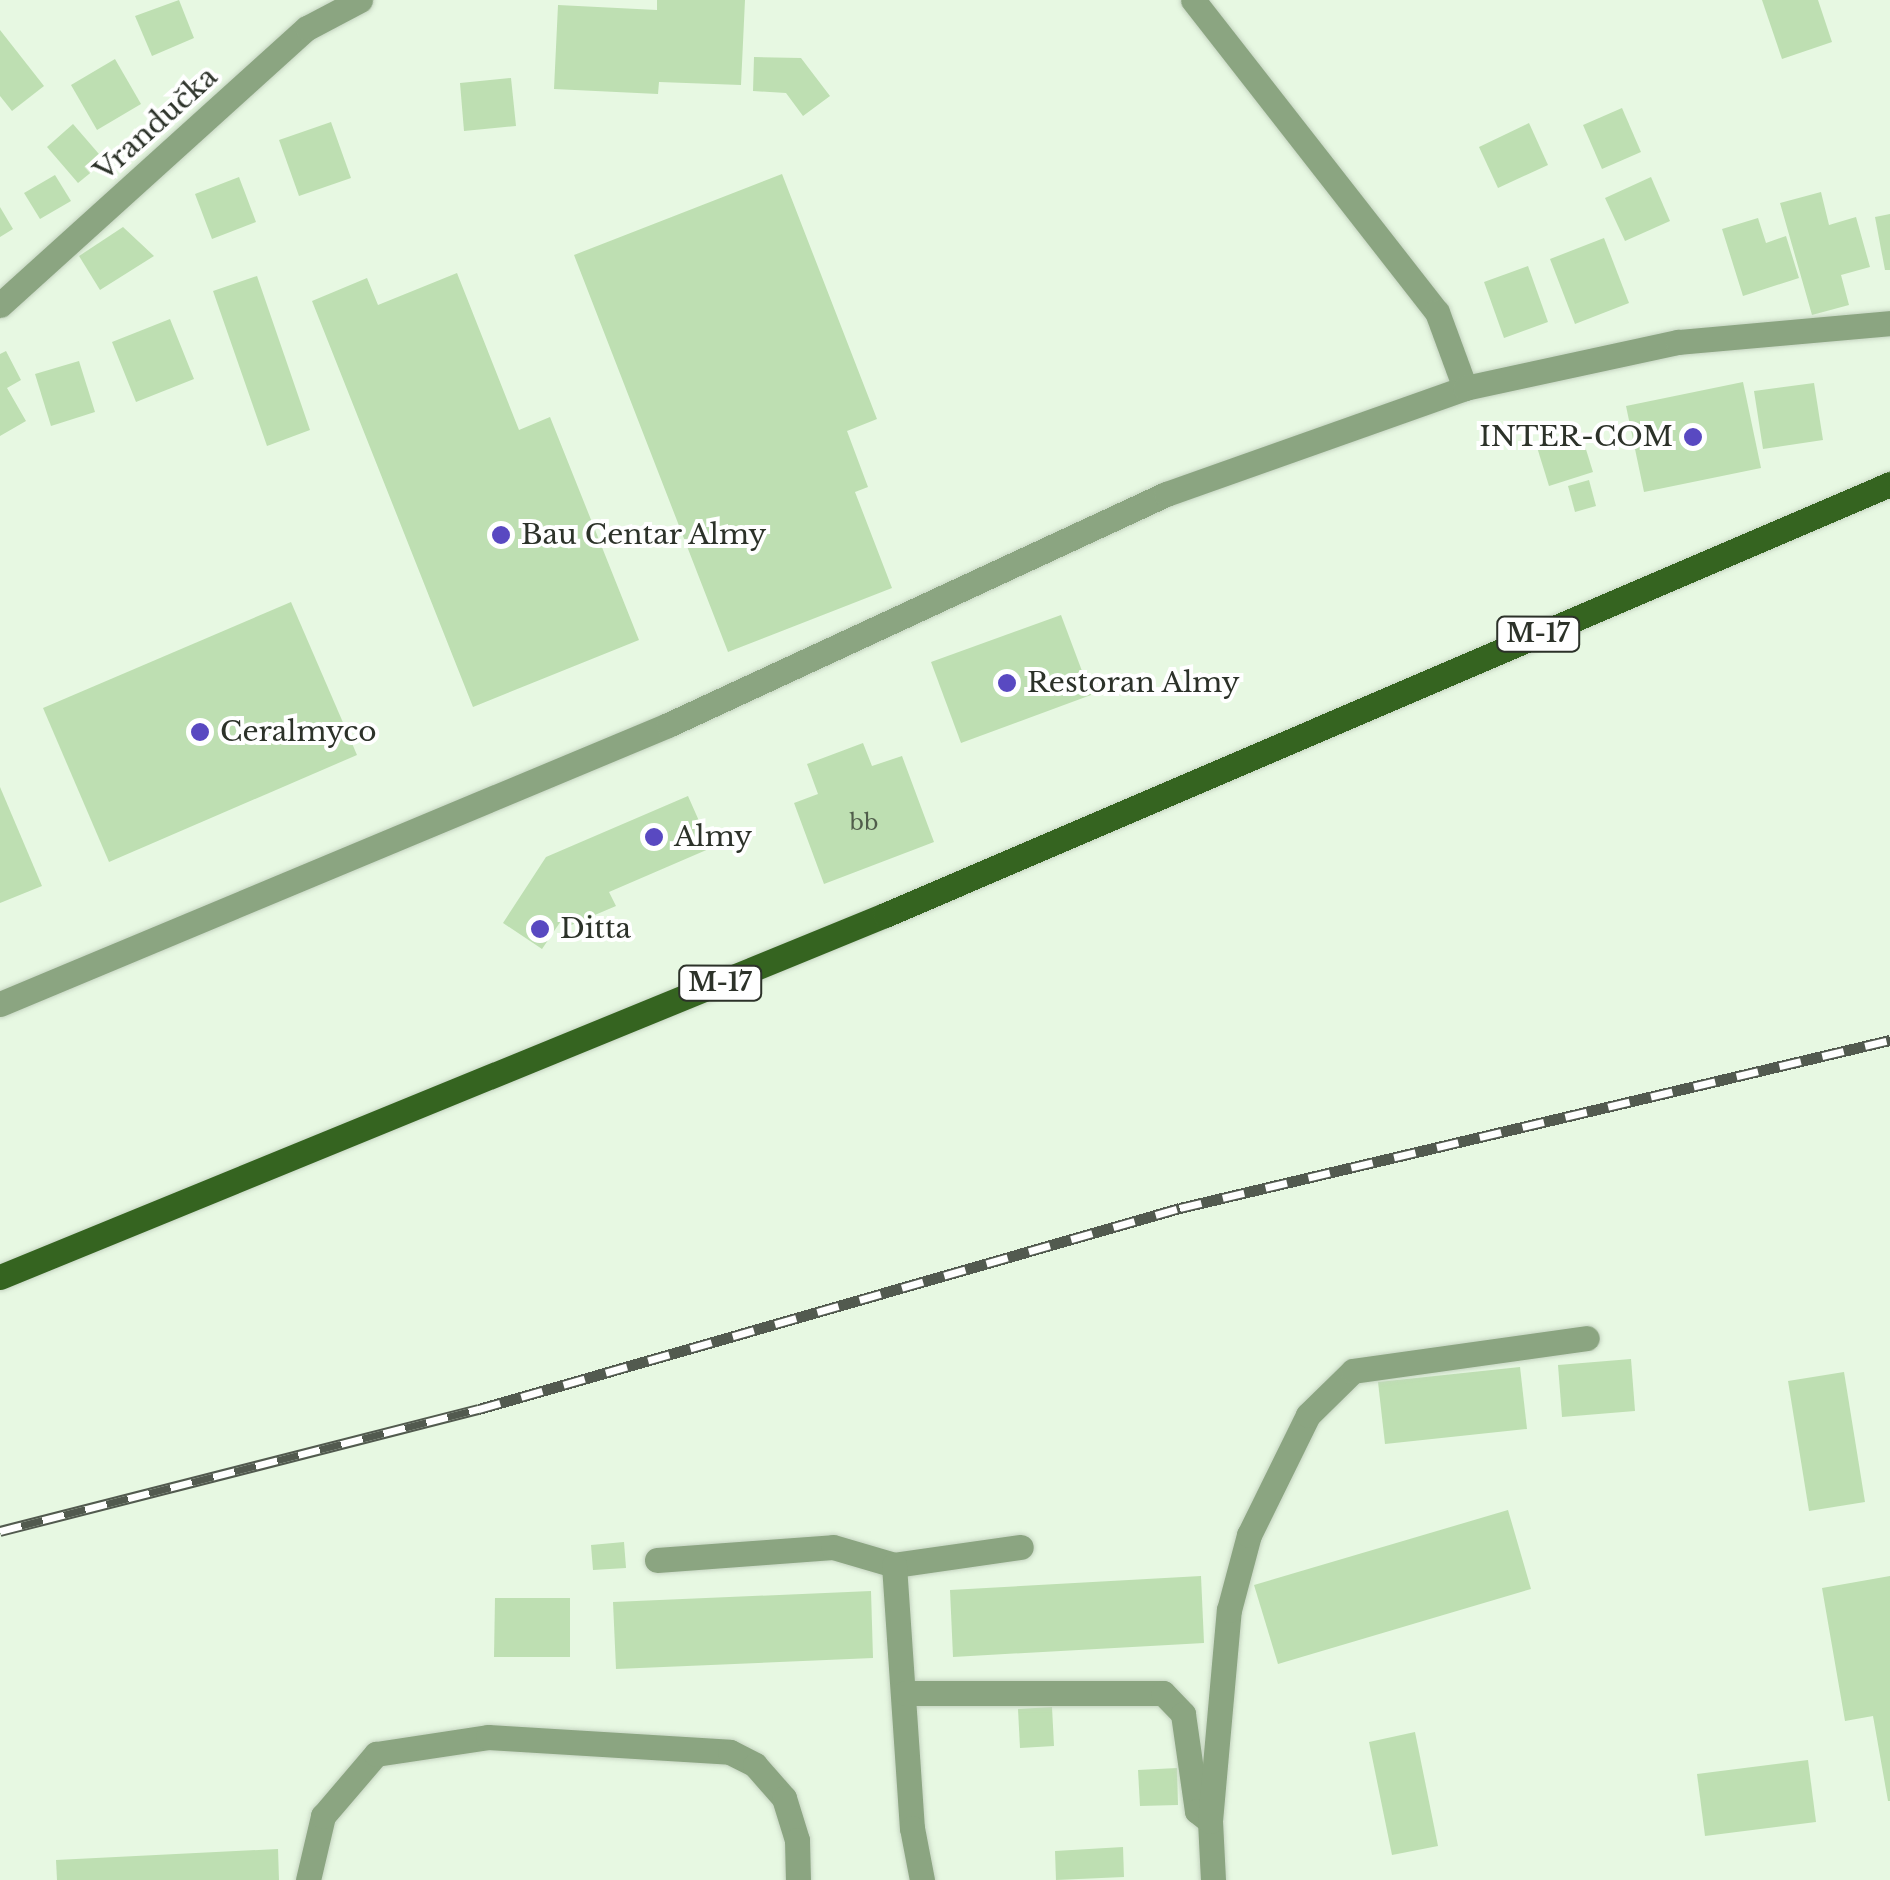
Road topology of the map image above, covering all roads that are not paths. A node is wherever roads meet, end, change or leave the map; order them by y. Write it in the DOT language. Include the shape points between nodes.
graph roads {
  1 [pos="360,0"];
  2 [pos="1193,0"];
  3 [pos="0,305"];
  4 [pos="1890,323"];
  5 [pos="1465,388"];
  6 [pos="1890,484"];
  7 [pos="0,1004"];
  8 [pos="0,1277"];
  9 [pos="1587,1338"];
  10 [pos="1021,1547"];
  11 [pos="657,1560"];
  12 [pos="894,1565"];
  13 [pos="905,1693"];
  14 [pos="1210,1821"];
  15 [pos="308,1880"];
  16 [pos="798,1880"];
  17 [pos="922,1880"];
  18 [pos="1213,1880"];
  1 -- 3 [label="street, Vrandučka" via="307,28"];
  2 -- 5 [label="street" via="1436,312"];
  4 -- 5 [label="street" via="1678,342"];
  5 -- 7 [label="street" via="1166,494 668,725"];
  6 -- 8 [label="main road, M-17" via="885,914"];
  9 -- 14 [label="street" via="1353,1371 1308,1415 1249,1535 1229,1610"];
  10 -- 12 [label="street"];
  11 -- 12 [label="street" via="832,1547"];
  12 -- 13 [label="street"];
  13 -- 14 [label="street" via="1162,1693 1184,1714 1197,1811"];
  13 -- 17 [label="street" via="912,1828"];
  14 -- 18 [label="street"];
  15 -- 16 [label="street" via="323,1816 376,1754 488,1736 730,1752 755,1766 784,1798 798,1840"];
}
